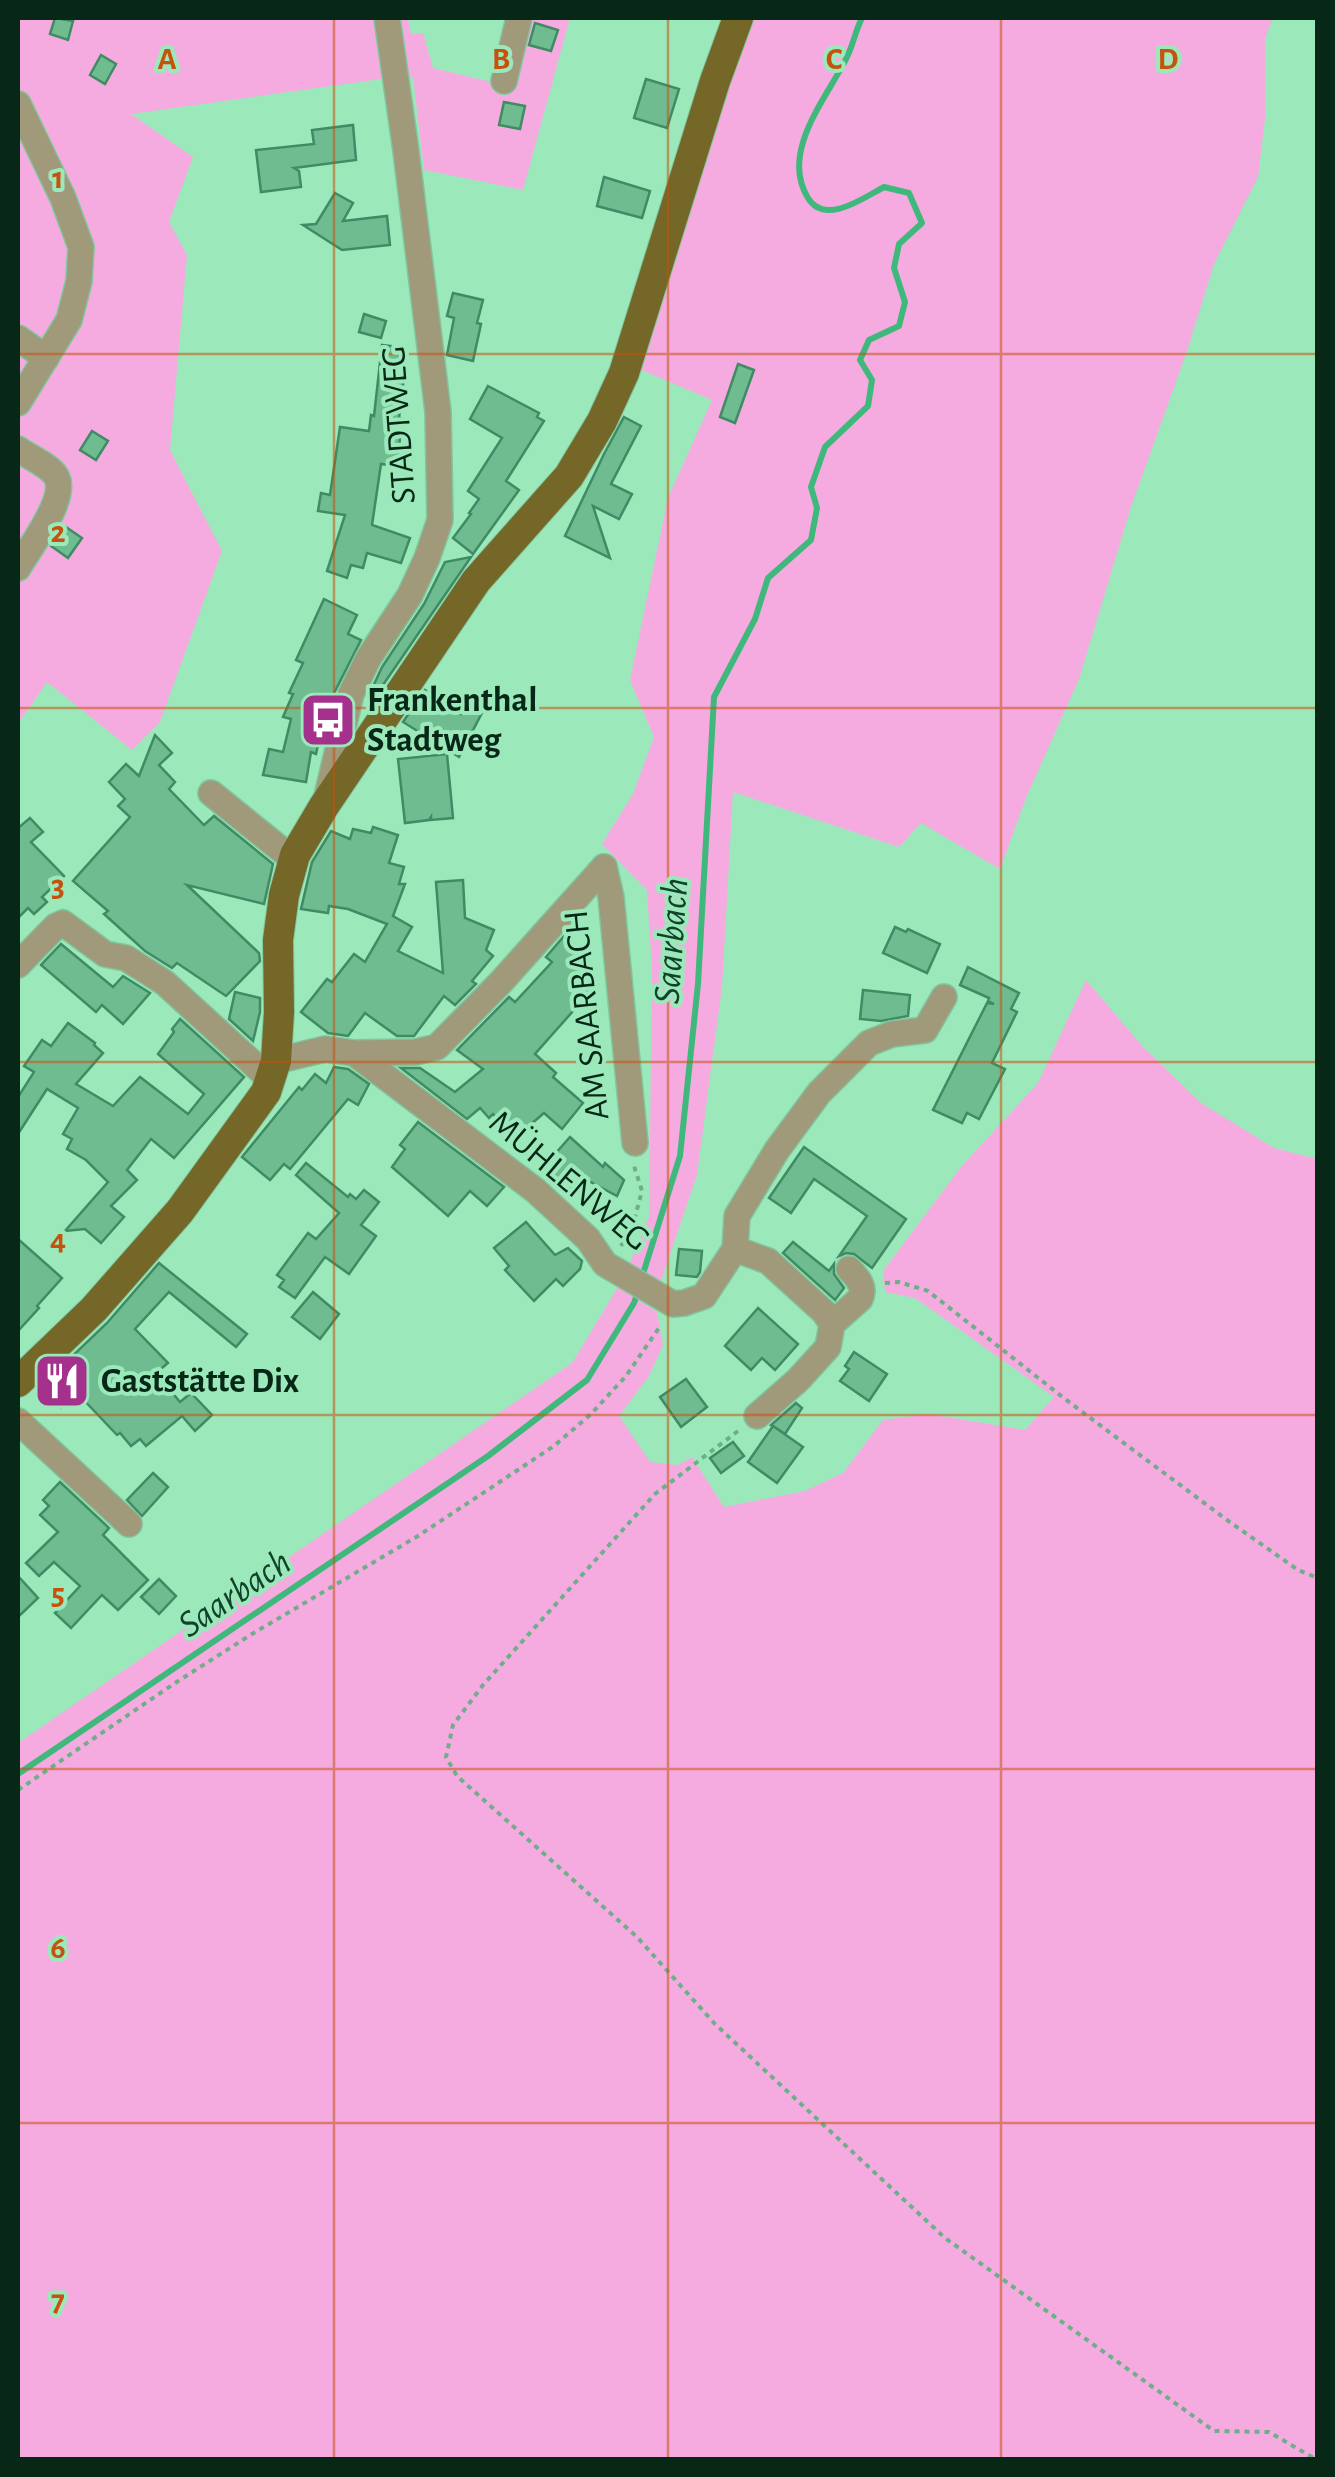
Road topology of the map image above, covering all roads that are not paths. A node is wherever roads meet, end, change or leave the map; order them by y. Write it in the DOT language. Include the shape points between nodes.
graph roads {
  1 [pos="387,18"];
  2 [pos="518,18"];
  3 [pos="738,18"];
  4 [pos="504,81"];
  5 [pos="18,104"];
  6 [pos="18,338"];
  7 [pos="46,358"];
  8 [pos="18,403"];
  9 [pos="18,449"];
  10 [pos="18,568"];
  11 [pos="211,792"];
  12 [pos="324,806"];
  13 [pos="294,860"];
  14 [pos="18,966"];
  15 [pos="944,997"];
  16 [pos="354,1053"];
  17 [pos="273,1070"];
  18 [pos="634,1143"];
  19 [pos="735,1249"];
  20 [pos="848,1269"];
  21 [pos="832,1324"];
  22 [pos="18,1382"];
  23 [pos="757,1416"];
  24 [pos="18,1421"];
  25 [pos="130,1524"];
  1 -- 12 [label="street, STADTWEG" via="438,412 440,520 410,595 350,694"];
  2 -- 4 [label="street"];
  3 -- 12 [label="main road" via="624,373 602,422 569,476 476,581"];
  5 -- 7 [label="street" via="81,247 69,320"];
  6 -- 7 [label="street"];
  7 -- 8 [label="street"];
  9 -- 10 [label="street" via="59,482 55,506"];
  11 -- 13 [label="street"];
  12 -- 13 [label="main road"];
  13 -- 17 [label="main road" via="278,940"];
  14 -- 17 [label="street" via="63,924 165,983"];
  15 -- 19 [label="street" via="925,1030 869,1044 819,1094 737,1216"];
  16 -- 17 [label="street" via="325,1049"];
  16 -- 18 [label="street, AM SAARBACH" via="437,1048 604,867"];
  16 -- 19 [label="street, MÜHLENWEG" via="536,1191 613,1269 667,1300 704,1296"];
  17 -- 22 [label="main road" via="266,1092 180,1211"];
  19 -- 21 [label="street" via="768,1260"];
  20 -- 21 [label="street" via="863,1294"];
  21 -- 23 [label="street" via="828,1347"];
  24 -- 25 [label="street"];
}
